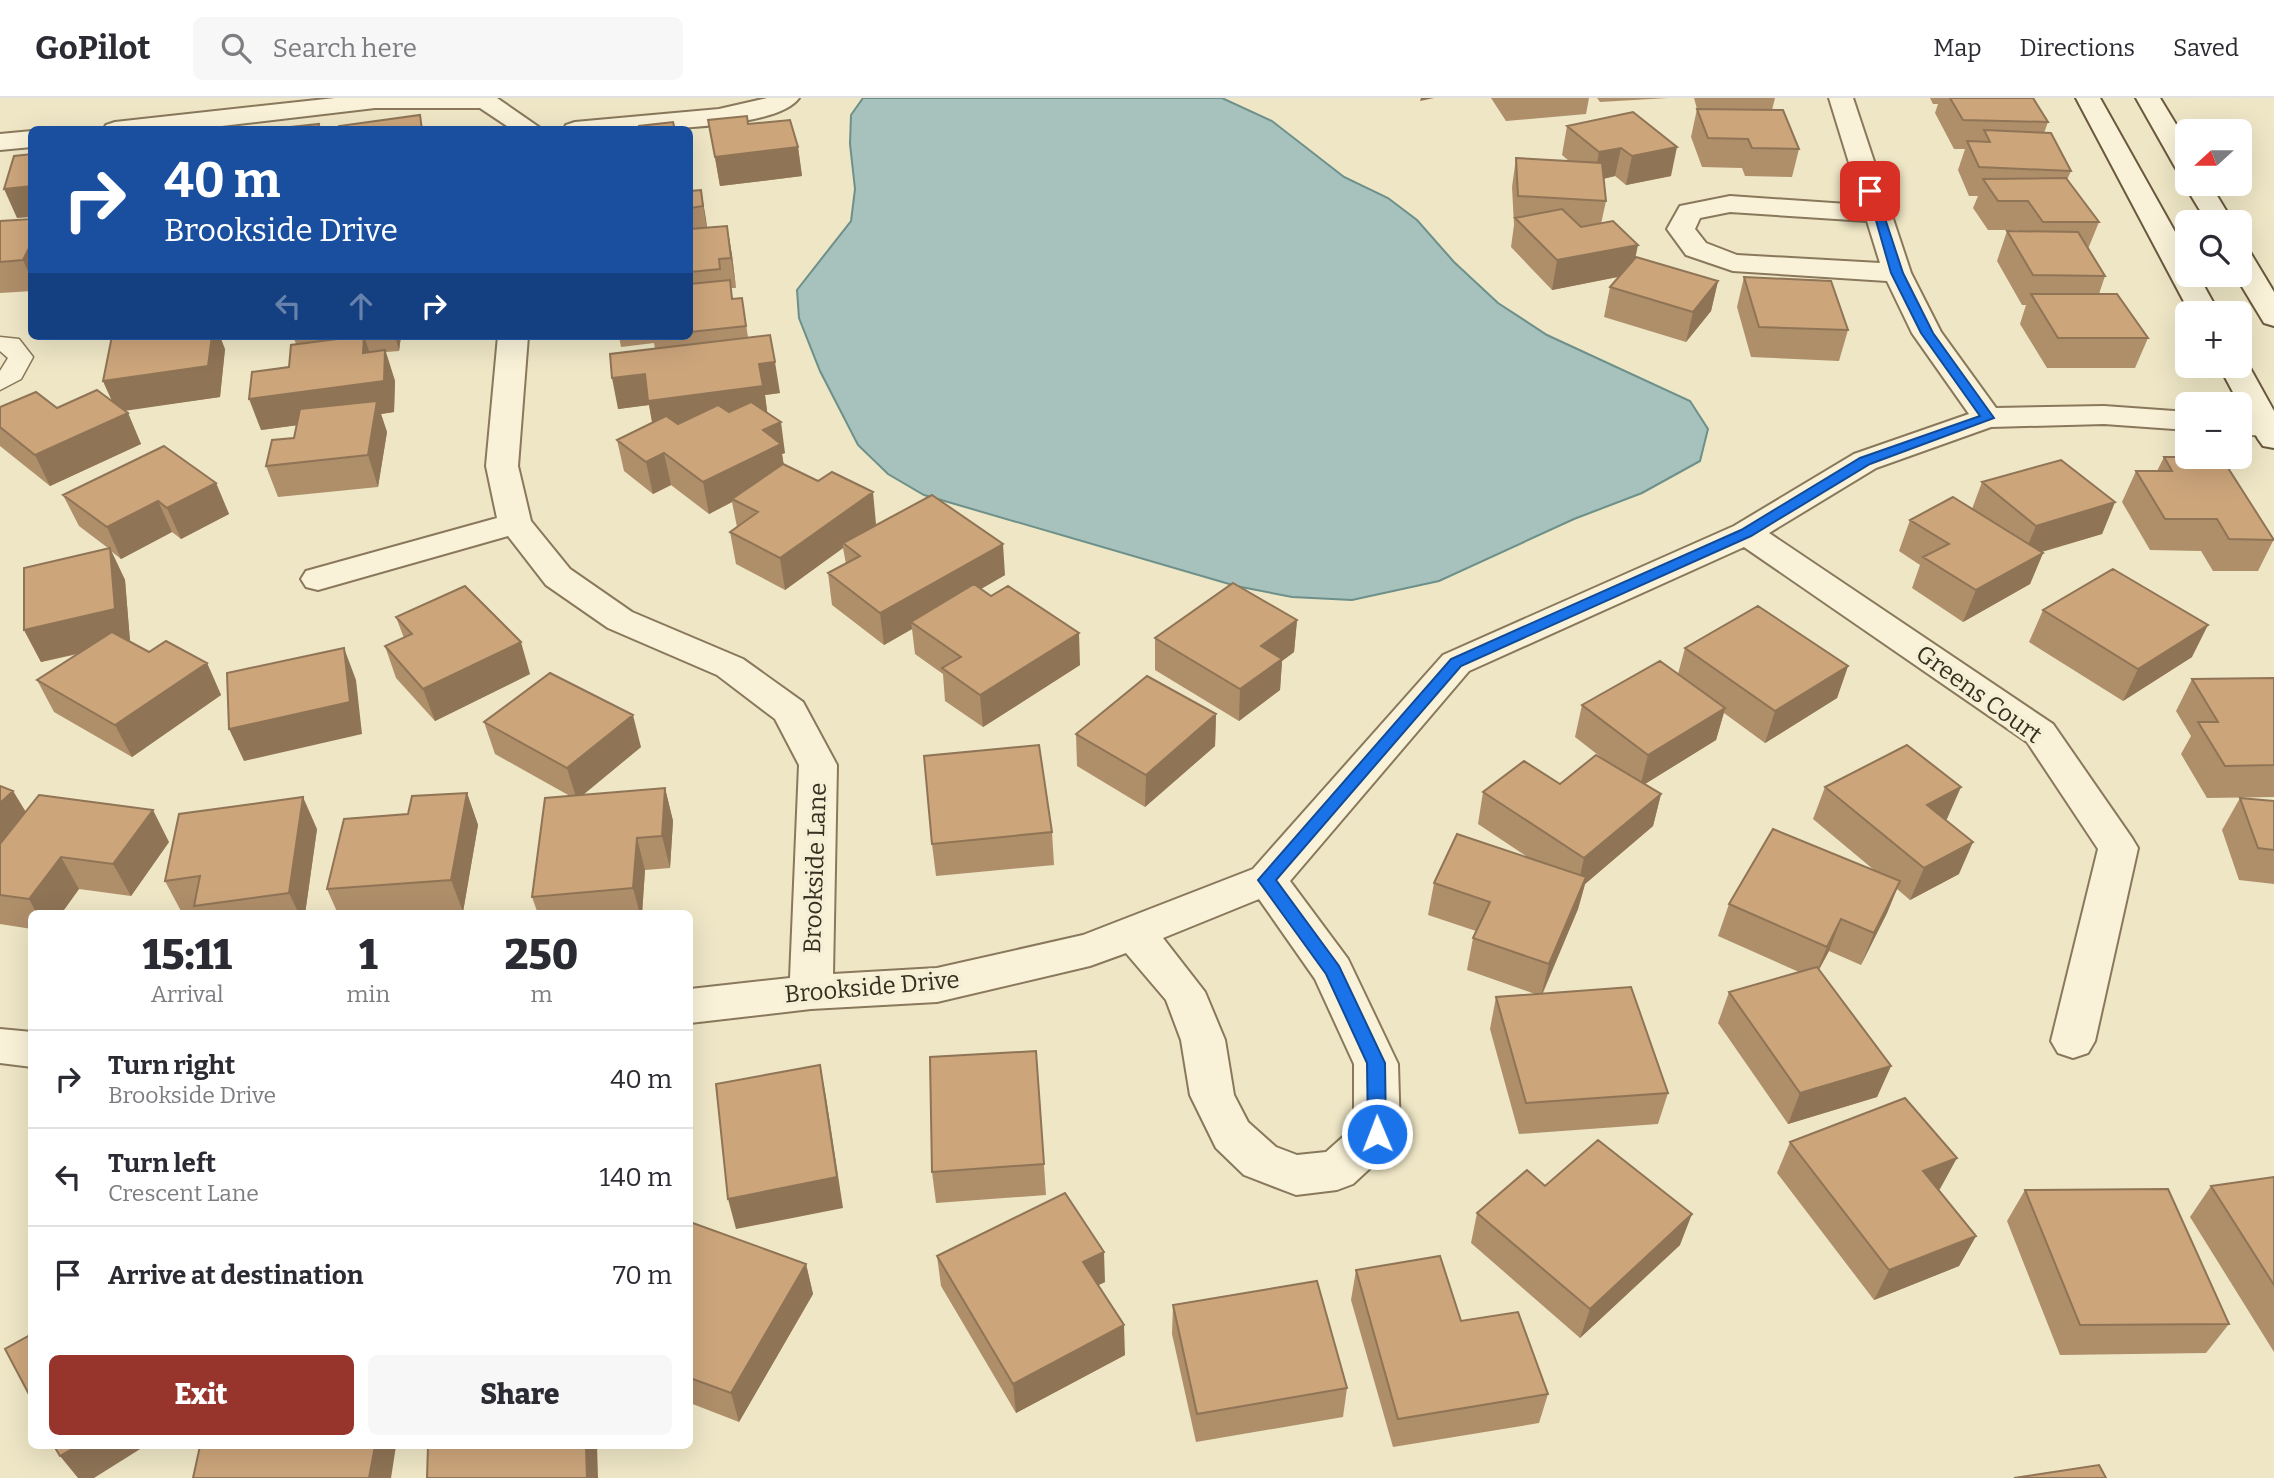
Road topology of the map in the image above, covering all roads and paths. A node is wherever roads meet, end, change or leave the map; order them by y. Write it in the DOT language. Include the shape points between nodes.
graph roads {
  1 [pos="512,98"];
  2 [pos="787,98"];
  3 [pos="1841,98"];
  4 [pos="2088,98"];
  5 [pos="2148,98"];
  6 [pos="485,101"];
  7 [pos="151,126"];
  8 [pos="525,126"];
  9 [pos="615,126"];
  10 [pos="28,139"];
  11 [pos="0,142"];
  12 [pos="2175,145"];
  13 [pos="1878,214"];
  14 [pos="1897,273"];
  15 [pos="2252,279"];
  16 [pos="2198,301"];
  17 [pos="2274,317"];
  18 [pos="513,340"];
  19 [pos="0,344"];
  20 [pos="2240,378"];
  21 [pos="0,383"];
  22 [pos="1987,418"];
  23 [pos="2175,420"];
  24 [pos="2264,430"];
  25 [pos="515,523"];
  26 [pos="1746,533"];
  27 [pos="318,579"];
  28 [pos="1267,880"];
  29 [pos="1134,933"];
  30 [pos="811,992"];
  31 [pos="693,1006"];
  32 [pos="2073,1041"];
  33 [pos="0,1046"];
  34 [pos="28,1050"];
  1 -- 6 [label="street"];
  2 -- 9 [label="street" via="759,109"];
  3 -- 13 [label="street"];
  4 -- 16 [label="street"];
  5 -- 12 [label="street"];
  6 -- 7 [label="street" via="375,101"];
  6 -- 8 [label="street"];
  10 -- 11 [label="street"];
  13 -- 14 [label="street"];
  13 -- 14 [label="street" via="1730,204 1690,212 1681,229 1696,249 1733,262"];
  14 -- 22 [label="street" via="1927,333"];
  15 -- 17 [label="street"];
  18 -- 25 [label="street, Brookside Lane" via="502,467"];
  19 -- 21 [label="lane" via="10,344 21,357 12,374"];
  20 -- 24 [label="street"];
  22 -- 23 [label="street, Brookside Drive" via="2104,415"];
  22 -- 26 [label="street, Brookside Drive" via="1865,461"];
  25 -- 27 [label="street"];
  25 -- 30 [label="street, Brookside Lane" via="558,577 589,599 620,620 730,667 790,711 818,765"];
  26 -- 28 [label="street, Brookside Drive" via="1456,663"];
  26 -- 32 [label="street, Greens Court" via="2040,733 2118,848"];
  28 -- 29 [label="street, Brookside Drive"];
  28 -- 29 [label="street" via="1333,971 1376,1063 1377,1134 1337,1170 1296,1175 1260,1161 1232,1135 1212,1095 1203,1040 1184,992"];
  29 -- 30 [label="street, Brookside Drive" via="1090,950 937,985"];
  30 -- 31 [label="street, Brookside Drive"];
  33 -- 34 [label="street"];
}
